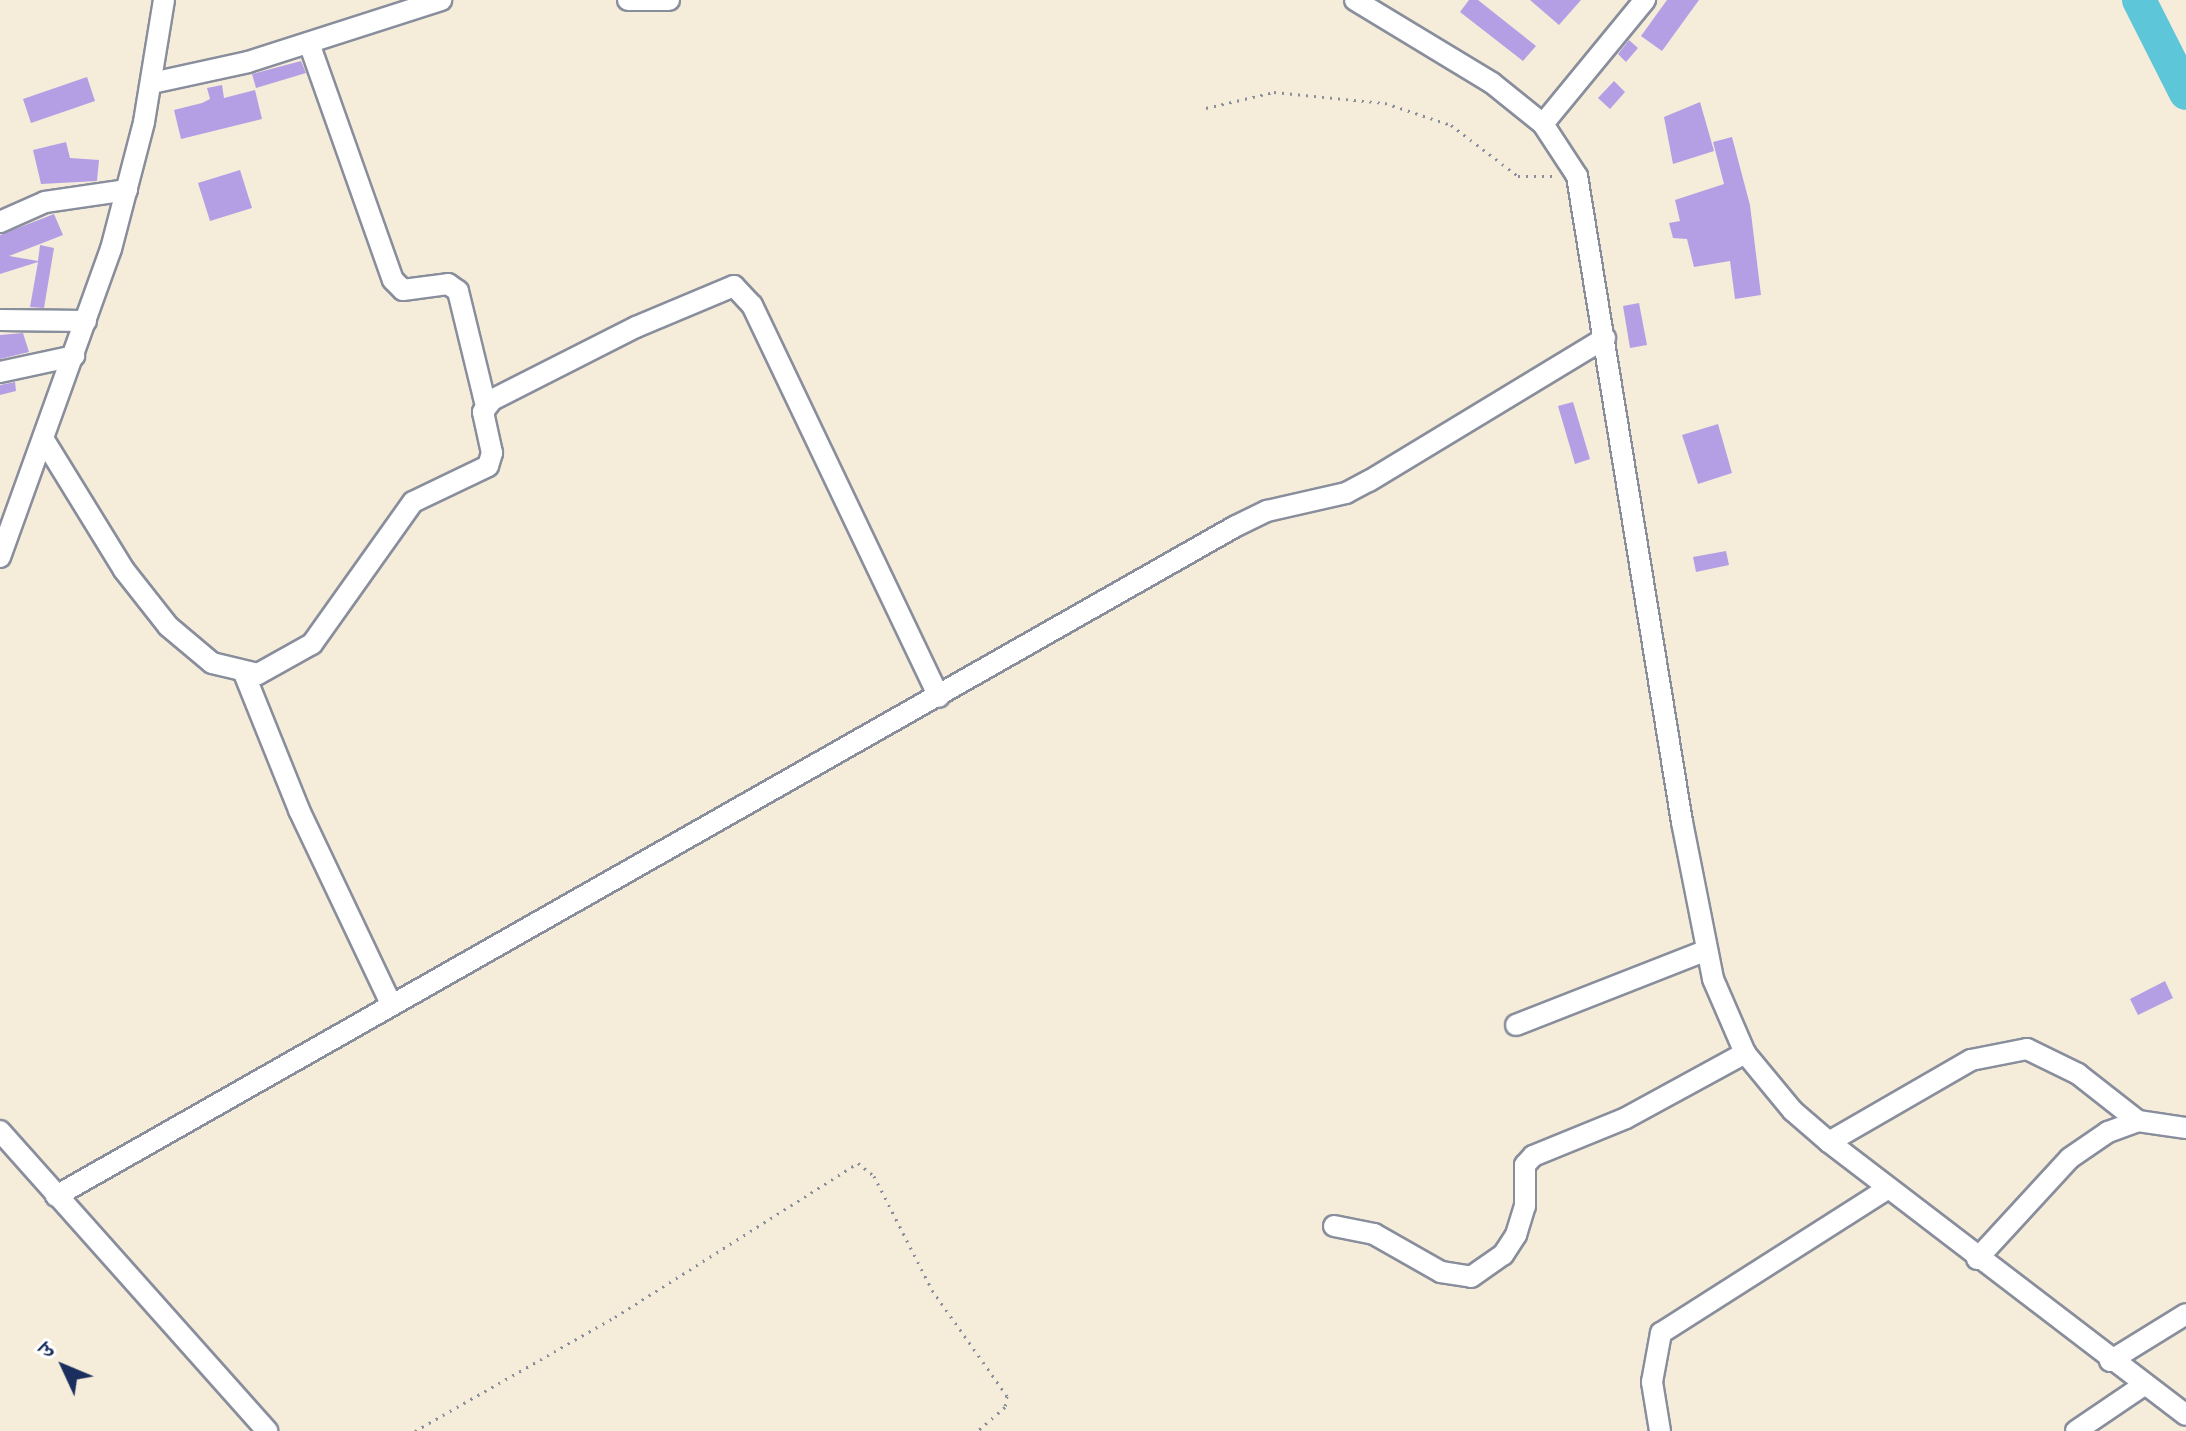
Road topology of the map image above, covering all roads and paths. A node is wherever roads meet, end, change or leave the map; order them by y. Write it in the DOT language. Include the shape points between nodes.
graph roads {
  1 [pos="164,0"];
  2 [pos="441,0"];
  3 [pos="628,0"];
  4 [pos="669,0"];
  5 [pos="1355,0"];
  6 [pos="1645,0"];
  7 [pos="309,43"];
  8 [pos="152,83"];
  9 [pos="1206,108"];
  10 [pos="1543,124"];
  11 [pos="1577,176"];
  12 [pos="127,190"];
  13 [pos="0,222"];
  14 [pos="0,320"];
  15 [pos="86,321"];
  16 [pos="1605,338"];
  17 [pos="74,356"];
  18 [pos="0,372"];
  19 [pos="486,406"];
  20 [pos="44,440"];
  21 [pos="0,557"];
  22 [pos="244,673"];
  23 [pos="939,697"];
  24 [pos="1707,950"];
  25 [pos="391,1004"];
  26 [pos="1516,1025"];
  27 [pos="1745,1053"];
  28 [pos="2138,1121"];
  29 [pos="2186,1128"];
  30 [pos="0,1131"];
  31 [pos="1829,1142"];
  32 [pos="1887,1189"];
  33 [pos="56,1196"];
  34 [pos="1334,1226"];
  35 [pos="1977,1259"];
  36 [pos="2186,1314"];
  37 [pos="2110,1361"];
  38 [pos="2144,1385"];
  39 [pos="2186,1415"];
  40 [pos="267,1431"];
  41 [pos="415,1431"];
  42 [pos="977,1431"];
  43 [pos="1660,1431"];
  44 [pos="2076,1431"];
  1 -- 8 [label="street"];
  2 -- 7 [label="street"];
  3 -- 4 [label="street"];
  5 -- 10 [label="street" via="1492,83"];
  6 -- 10 [label="street"];
  7 -- 8 [label="street"];
  7 -- 19 [label="street" via="393,280 403,290 448,284 458,291"];
  8 -- 12 [label="street"];
  9 -- 11 [label="path" via="1274,92 1385,103 1451,125 1518,176"];
  10 -- 11 [label="street"];
  11 -- 16 [label="street"];
  12 -- 13 [label="street" via="45,202"];
  12 -- 15 [label="street"];
  14 -- 15 [label="street"];
  15 -- 17 [label="street"];
  16 -- 23 [label="street" via="1369,481 1346,493 1267,511 1234,527"];
  16 -- 24 [label="street"];
  17 -- 18 [label="street"];
  17 -- 20 [label="street"];
  19 -- 22 [label="street" via="484,422 492,453 488,466 413,502 312,644 276,668"];
  19 -- 23 [label="street" via="636,327 726,287 741,289"];
  20 -- 21 [label="street"];
  20 -- 22 [label="street" via="124,570 168,626 212,663"];
  22 -- 25 [label="street" via="299,810"];
  23 -- 25 [label="street"];
  24 -- 26 [label="street"];
  24 -- 27 [label="street" via="1713,979"];
  25 -- 33 [label="street"];
  27 -- 31 [label="street" via="1793,1111"];
  27 -- 34 [label="street" via="1626,1118 1533,1156 1525,1165 1525,1206 1516,1235 1503,1255 1471,1277 1441,1272 1374,1234"];
  28 -- 29 [label="street"];
  28 -- 31 [label="street" via="2078,1074 2027,1049 1971,1060"];
  28 -- 35 [label="street" via="2108,1132 2070,1158"];
  30 -- 33 [label="street"];
  31 -- 32 [label="street"];
  32 -- 35 [label="street"];
  32 -- 43 [label="street" via="1661,1333 1652,1382"];
  33 -- 40 [label="street"];
  35 -- 37 [label="street"];
  36 -- 37 [label="street"];
  37 -- 38 [label="street"];
  38 -- 39 [label="street"];
  38 -- 44 [label="street"];
  41 -- 42 [label="path" via="615,1317 858,1163 874,1176 932,1290 1007,1396 1005,1407"];
}
